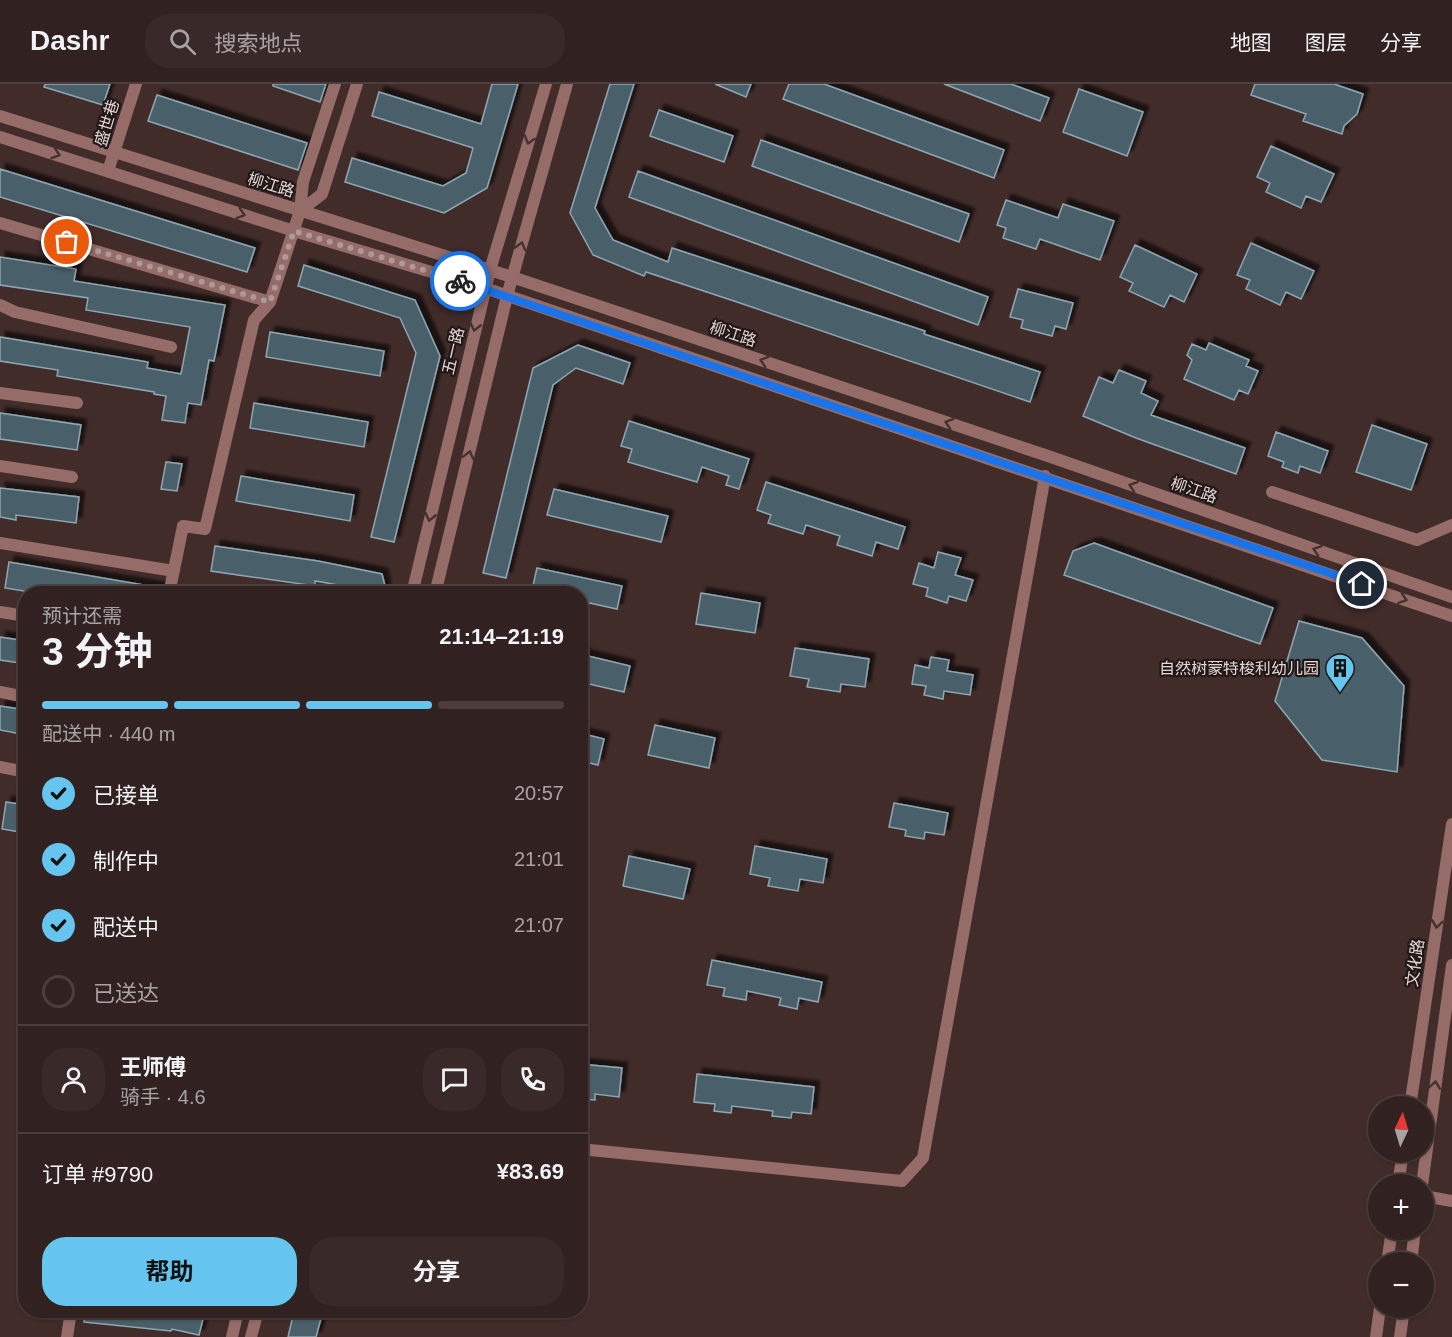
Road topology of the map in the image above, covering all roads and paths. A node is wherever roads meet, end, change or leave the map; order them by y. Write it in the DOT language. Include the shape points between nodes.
graph roads {
  1 [pos="136,84"];
  2 [pos="335,84"];
  3 [pos="357,84"];
  4 [pos="546,84"];
  5 [pos="567,84"];
  6 [pos="0,116"];
  7 [pos="0,136"];
  8 [pos="115,153"];
  9 [pos="108,171"];
  10 [pos="300,211"];
  11 [pos="0,223"];
  12 [pos="294,231"];
  13 [pos="490,270"];
  14 [pos="512,277"];
  15 [pos="485,288"];
  16 [pos="507,296"];
  17 [pos="270,302"];
  18 [pos="0,305"];
  19 [pos="171,347"];
  20 [pos="0,393"];
  21 [pos="77,403"];
  22 [pos="1048,456"];
  23 [pos="0,466"];
  24 [pos="1045,476"];
  25 [pos="72,477"];
  26 [pos="1272,492"];
  27 [pos="1452,525"];
  28 [pos="0,543"];
  29 [pos="174,571"];
  30 [pos="171,586"];
  31 [pos="414,586"];
  32 [pos="437,586"];
  33 [pos="1452,597"];
  34 [pos="0,612"];
  35 [pos="18,615"];
  36 [pos="1452,616"];
  37 [pos="0,693"];
  38 [pos="18,696"];
  39 [pos="0,767"];
  40 [pos="18,770"];
  41 [pos="1452,824"];
  42 [pos="1431,968"];
  43 [pos="1452,970"];
  44 [pos="1412,1096"];
  45 [pos="588,1150"];
  46 [pos="1424,1174"];
  47 [pos="1434,1198"];
  48 [pos="1452,1201"];
  49 [pos="70,1318"];
  50 [pos="236,1318"];
  51 [pos="256,1318"];
  52 [pos="1379,1318"];
  53 [pos="1403,1318"];
  54 [pos="67,1337"];
  55 [pos="232,1337"];
  56 [pos="251,1337"];
  57 [pos="1376,1337"];
  58 [pos="1400,1337"];
  1 -- 8 [label="street, 盛世巷"];
  2 -- 10 [label="street" via="303,182"];
  3 -- 10 [label="street" via="322,194"];
  4 -- 13 [label="street, 五一路, one-way"];
  14 -- 5 [label="street, one-way"];
  6 -- 8 [label="street, 柳江路"];
  7 -- 9 [label="street, one-way"];
  8 -- 9 [label="street, 盛世巷"];
  8 -- 10 [label="street, 柳江路"];
  9 -- 12 [label="street, one-way"];
  10 -- 12 [label="street"];
  10 -- 13 [label="street, 柳江路"];
  11 -- 17 [label="street"];
  12 -- 15 [label="street"];
  12 -- 17 [label="street"];
  13 -- 14 [label="street, 柳江路"];
  13 -- 15 [label="street, 五一路"];
  14 -- 16 [label="street"];
  22 -- 14 [label="street, 柳江路, one-way"];
  15 -- 16 [label="street"];
  15 -- 31 [label="street, 五一路, one-way"];
  16 -- 24 [label="street"];
  32 -- 16 [label="street, one-way"];
  17 -- 29 [label="street" via="254,320 205,529 183,526"];
  18 -- 19 [label="street" via="15,312"];
  20 -- 21 [label="street"];
  22 -- 24 [label="street"];
  33 -- 22 [label="street, 柳江路, one-way"];
  23 -- 25 [label="street"];
  24 -- 36 [label="street, one-way"];
  24 -- 45 [label="street" via="923,1158 902,1181"];
  26 -- 27 [label="street" via="1417,540"];
  28 -- 29 [label="street"];
  29 -- 30 [label="street"];
  34 -- 35 [label="street"];
  37 -- 38 [label="street"];
  39 -- 40 [label="street"];
  41 -- 42 [label="street, 文化路, one-way"];
  42 -- 43 [label="street"];
  42 -- 44 [label="street, 文化路"];
  46 -- 43 [label="street, one-way"];
  47 -- 48 [label="street"];
  49 -- 54 [label="street"];
  50 -- 55 [label="street"];
  51 -- 56 [label="street"];
  52 -- 57 [label="street"];
  53 -- 58 [label="street"];
}
